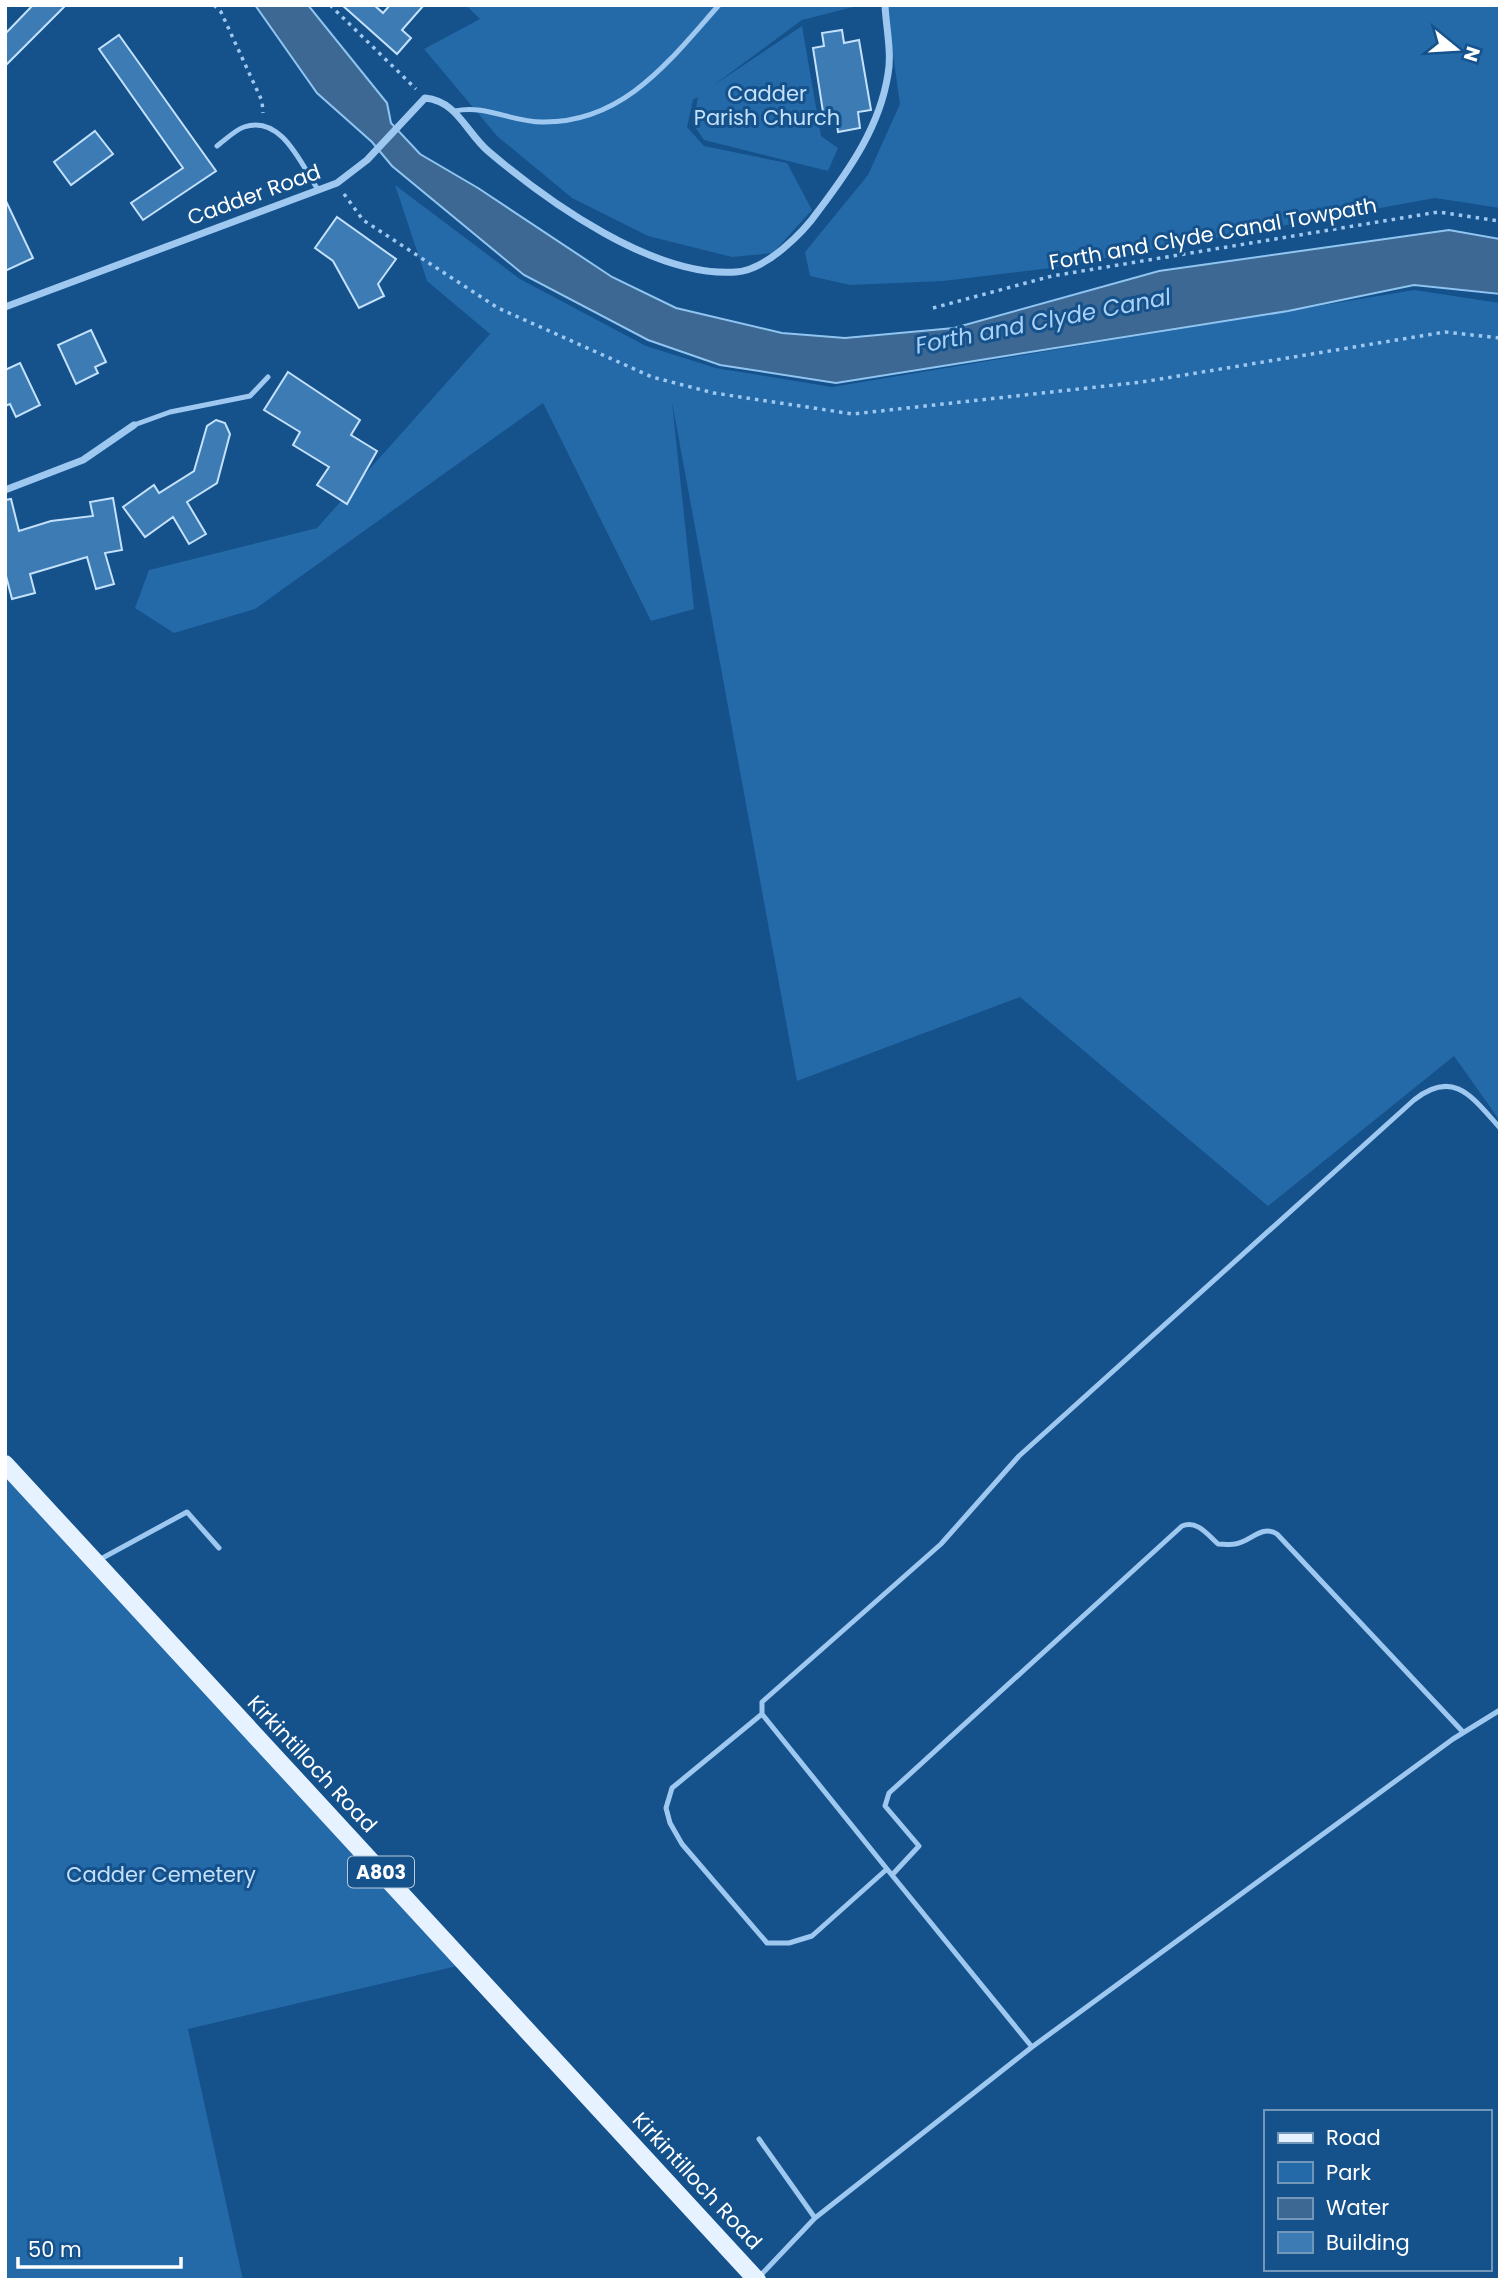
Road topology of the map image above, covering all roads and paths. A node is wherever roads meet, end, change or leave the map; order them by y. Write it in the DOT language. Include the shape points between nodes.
graph roads {
  1 [pos="214,5"];
  2 [pos="330,5"];
  3 [pos="719,5"];
  4 [pos="885,5"];
  5 [pos="425,98"];
  6 [pos="455,111"];
  7 [pos="263,126"];
  8 [pos="217,146"];
  9 [pos="337,183"];
  10 [pos="317,188"];
  11 [pos="1500,221"];
  12 [pos="5,307"];
  13 [pos="933,307"];
  14 [pos="1500,338"];
  15 [pos="268,377"];
  16 [pos="134,425"];
  17 [pos="5,490"];
  18 [pos="1500,1128"];
  19 [pos="5,1464"];
  20 [pos="219,1548"];
  21 [pos="94,1562"];
  22 [pos="1500,1710"];
  23 [pos="762,1714"];
  24 [pos="1463,1732"];
  25 [pos="887,1869"];
  26 [pos="892,1875"];
  27 [pos="1032,2047"];
  28 [pos="759,2139"];
  29 [pos="815,2218"];
  30 [pos="757,2279"];
  1 -- 7 [label="path" via="262,102"];
  2 -- 5 [label="path"];
  3 -- 6 [label="lane" via="654,79 603,113 543,122 470,107"];
  4 -- 6 [label="street" via="889,72 874,128 801,235 775,256 739,273 704,270 643,253 568,214 485,148"];
  5 -- 6 [label="street"];
  5 -- 9 [label="street, Cadder Road" via="368,160"];
  7 -- 8 [label="lane" via="244,127"];
  7 -- 10 [label="lane" via="281,134"];
  9 -- 10 [label="street, Cadder Road"];
  9 -- 14 [label="path" via="363,220 498,308 652,377 714,393 853,414 1142,382 1445,332"];
  10 -- 12 [label="street, Cadder Road"];
  11 -- 13 [label="path, Forth and Clyde Canal Towpath" via="1438,212 1052,276"];
  15 -- 16 [label="lane" via="250,396 170,412"];
  16 -- 17 [label="street" via="83,460"];
  18 -- 23 [label="lane" via="1471,1096 1453,1086 1430,1088 1414,1100 1019,1456 941,1544 762,1702"];
  19 -- 21 [label="main road, Kirkintilloch Road / A803"];
  20 -- 21 [label="lane" via="187,1513"];
  21 -- 30 [label="main road, Kirkintilloch Road / A803"];
  22 -- 24 [label="lane"];
  23 -- 25 [label="lane"];
  23 -- 25 [label="lane" via="672,1788 666,1808 682,1844 767,1943 812,1936"];
  24 -- 26 [label="lane" via="1277,1534 1262,1531 1237,1544 1218,1544 1189,1523 889,1793 885,1806 919,1846"];
  24 -- 27 [label="lane"];
  25 -- 26 [label="lane"];
  26 -- 27 [label="lane"];
  27 -- 29 [label="lane"];
  28 -- 29 [label="lane"];
  29 -- 30 [label="lane"];
}
